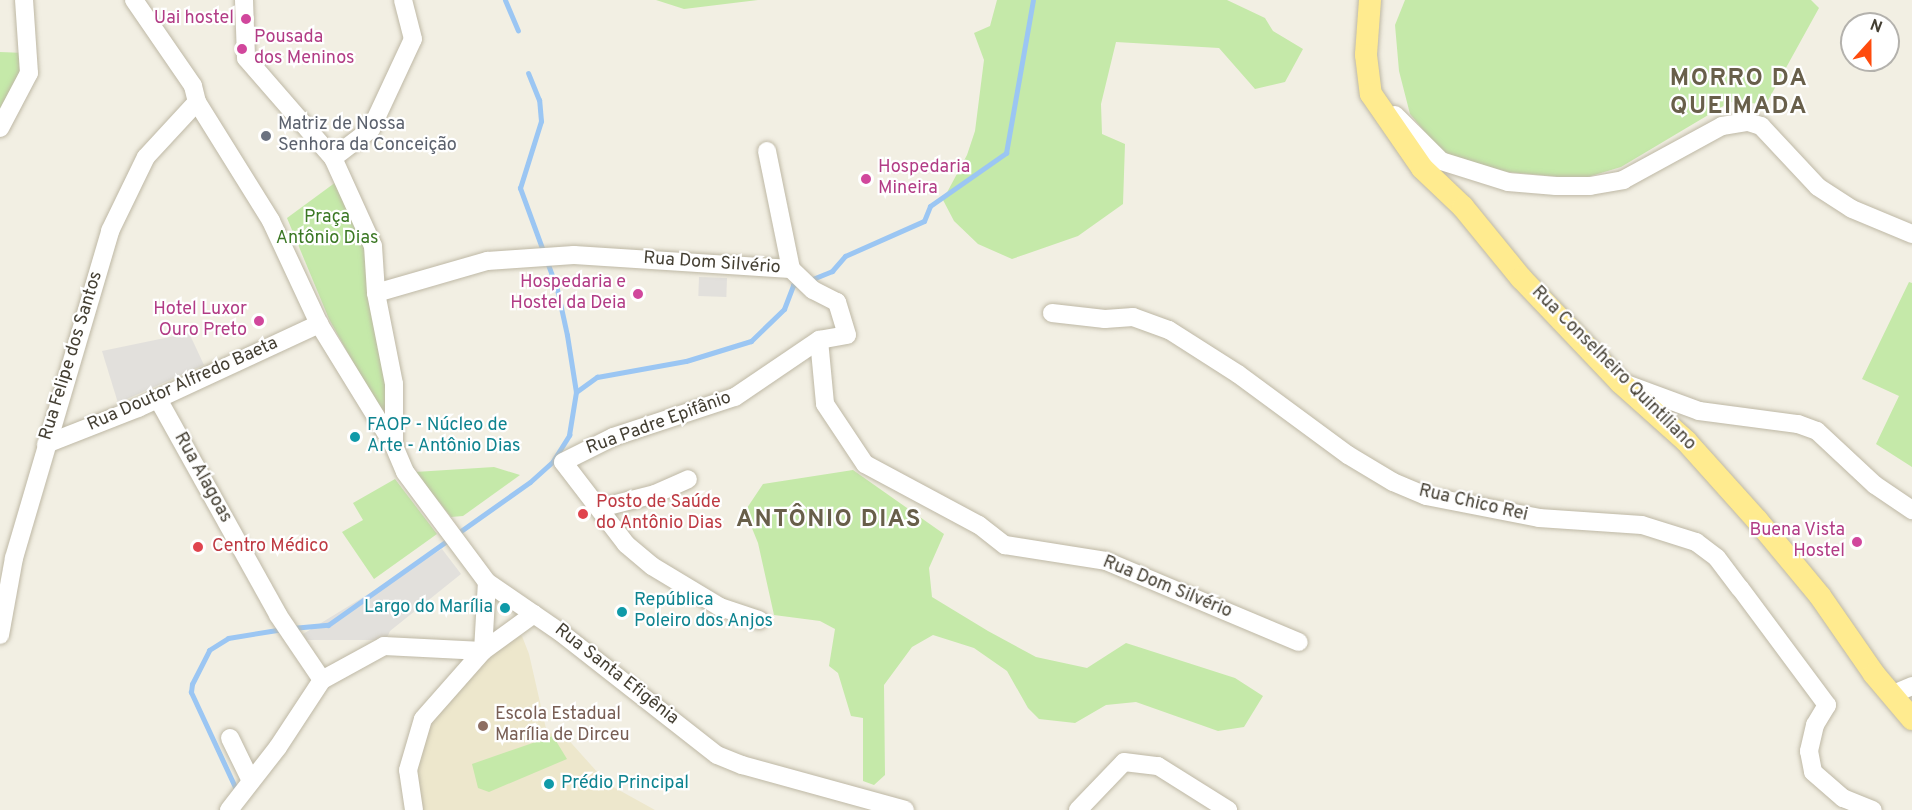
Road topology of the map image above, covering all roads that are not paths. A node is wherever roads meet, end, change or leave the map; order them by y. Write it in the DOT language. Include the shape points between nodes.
graph roads {
  1 [pos="24,0"];
  2 [pos="134,0"];
  3 [pos="244,0"];
  4 [pos="403,0"];
  5 [pos="1370,0"];
  6 [pos="1371,94"];
  7 [pos="197,102"];
  8 [pos="0,128"];
  9 [pos="767,152"];
  10 [pos="333,158"];
  11 [pos="1912,234"];
  12 [pos="791,269"];
  13 [pos="376,293"];
  14 [pos="1052,313"];
  15 [pos="320,324"];
  16 [pos="819,340"];
  17 [pos="1620,382"];
  18 [pos="158,399"];
  19 [pos="46,444"];
  20 [pos="394,446"];
  21 [pos="688,478"];
  22 [pos="600,508"];
  23 [pos="1912,510"];
  24 [pos="487,582"];
  25 [pos="2,609"];
  26 [pos="534,614"];
  27 [pos="759,620"];
  28 [pos="0,634"];
  29 [pos="1299,642"];
  30 [pos="483,651"];
  31 [pos="322,680"];
  32 [pos="1912,686"];
  33 [pos="1891,695"];
  34 [pos="1912,719"];
  35 [pos="230,738"];
  36 [pos="252,781"];
  37 [pos="852,803"];
  38 [pos="229,810"];
  39 [pos="414,810"];
  40 [pos="905,810"];
  41 [pos="1078,810"];
  42 [pos="1228,810"];
  43 [pos="1873,810"];
  1 -- 8 [label="street" via="29,73"];
  2 -- 7 [label="street" via="193,86"];
  3 -- 10 [label="street" via="246,58"];
  4 -- 10 [label="street" via="412,39 371,129"];
  5 -- 6 [label="main road, Rua Conselheiro Quintiliano" via="1366,55"];
  6 -- 11 [label="street" via="1441,161 1508,182 1556,186 1590,186 1623,180 1722,126 1748,122 1761,126 1818,187 1852,210"];
  6 -- 17 [label="main road, Rua Conselheiro Quintiliano" via="1422,168 1463,207 1521,278"];
  7 -- 15 [label="street" via="271,221"];
  7 -- 19 [label="street, Rua Felipe dos Santos" via="146,157 110,231"];
  9 -- 12 [label="street"];
  10 -- 13 [label="street" via="373,246"];
  12 -- 13 [label="street, Rua Dom Silvério" via="574,255 487,261"];
  12 -- 16 [label="street, Rua Dom Silvério" via="813,290 837,302 847,335"];
  13 -- 20 [label="street" via="394,384"];
  14 -- 43 [label="street, Rua Chico Rei" via="1105,319 1133,317 1169,330 1238,374 1348,455 1426,496 1539,518 1642,525 1696,542 1717,558 1827,705 1815,725 1809,752 1813,772 1843,798"];
  15 -- 18 [label="street, Rua Doutor Alfredo Baeta"];
  15 -- 20 [label="street"];
  16 -- 22 [label="street, Rua Padre Epifânio" via="735,397 613,437 563,462"];
  16 -- 29 [label="street, Rua Dom Silvério" via="825,404 865,464 979,525 1005,545 1106,561"];
  17 -- 23 [label="street" via="1699,411 1798,424 1817,431 1875,485"];
  17 -- 33 [label="main road, Rua Conselheiro Quintiliano" via="1686,441 1757,520 1820,596"];
  18 -- 19 [label="street, Rua Doutor Alfredo Baeta"];
  18 -- 31 [label="street, Rua Alagoas" via="279,615"];
  19 -- 25 [label="street, Rua Felipe dos Santos"];
  20 -- 24 [label="street, Rua Santa Efigênia" via="405,472"];
  21 -- 22 [label="street" via="655,494"];
  22 -- 27 [label="street, Rua Padre Epifânio" via="626,544 661,572 720,607"];
  24 -- 26 [label="street, Rua Santa Efigênia"];
  24 -- 30 [label="street"];
  25 -- 28 [label="street, Rua Felipe dos Santos"];
  26 -- 30 [label="street"];
  26 -- 37 [label="street, Rua Santa Efigênia" via="717,755"];
  30 -- 31 [label="street" via="384,646"];
  30 -- 39 [label="street" via="423,718 408,770"];
  31 -- 36 [label="street"];
  32 -- 33 [label="street"];
  33 -- 34 [label="main road, Rua Conselheiro Quintiliano"];
  35 -- 36 [label="street"];
  36 -- 38 [label="street"];
  37 -- 40 [label="street, Rua Santa Efigênia"];
  41 -- 42 [label="street" via="1125,762 1158,765"];
}
